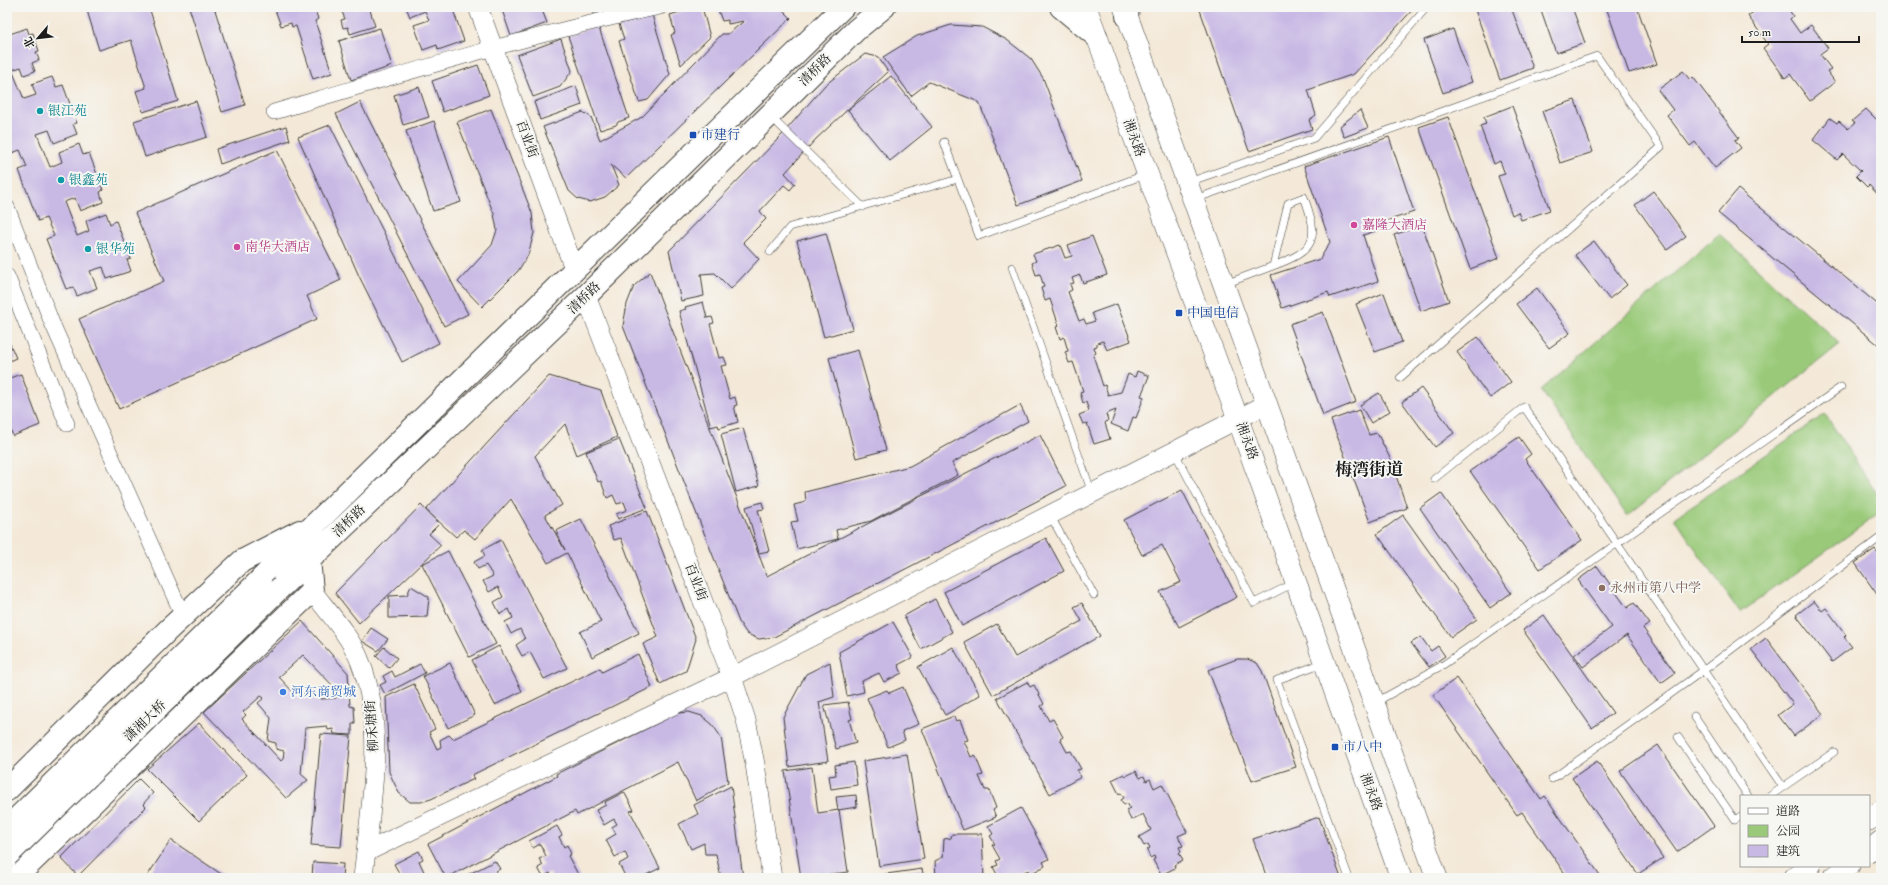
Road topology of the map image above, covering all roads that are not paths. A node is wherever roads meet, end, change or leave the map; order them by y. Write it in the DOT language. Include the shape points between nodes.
graph roads {
  1 [pos="478,7"];
  2 [pos="660,7"];
  3 [pos="843,7"];
  4 [pos="884,7"];
  5 [pos="1060,7"];
  6 [pos="1086,7"];
  7 [pos="1427,7"];
  8 [pos="1126,10"];
  9 [pos="1096,36"];
  10 [pos="493,47"];
  11 [pos="274,112"];
  12 [pos="769,116"];
  13 [pos="944,142"];
  14 [pos="1147,174"];
  15 [pos="958,179"];
  16 [pos="1190,191"];
  17 [pos="7,207"];
  18 [pos="863,207"];
  19 [pos="770,252"];
  20 [pos="1273,266"];
  21 [pos="1012,267"];
  22 [pos="575,271"];
  23 [pos="34,275"];
  24 [pos="8,282"];
  25 [pos="1223,284"];
  26 [pos="586,296"];
  27 [pos="1400,378"];
  28 [pos="1841,387"];
  29 [pos="1267,404"];
  30 [pos="1238,418"];
  31 [pos="67,424"];
  32 [pos="1174,452"];
  33 [pos="1434,479"];
  34 [pos="1092,493"];
  35 [pos="1050,515"];
  36 [pos="317,522"];
  37 [pos="1881,537"];
  38 [pos="1617,543"];
  39 [pos="309,559"];
  40 [pos="260,580"];
  41 [pos="1296,582"];
  42 [pos="282,586"];
  43 [pos="312,591"];
  44 [pos="1094,595"];
  45 [pos="183,616"];
  46 [pos="1325,662"];
  47 [pos="1704,670"];
  48 [pos="732,677"];
  49 [pos="1374,703"];
  50 [pos="1694,716"];
  51 [pos="1678,737"];
  52 [pos="1834,752"];
  53 [pos="1552,779"];
  54 [pos="1783,787"];
  55 [pos="7,790"];
  56 [pos="1747,795"];
  57 [pos="1771,795"];
  58 [pos="1881,811"];
  59 [pos="1740,817"];
  60 [pos="1870,819"];
  61 [pos="7,827"];
  62 [pos="1881,841"];
  63 [pos="43,849"];
  64 [pos="1870,850"];
  65 [pos="366,852"];
  66 [pos="7,856"];
  67 [pos="1809,867"];
  68 [pos="1848,867"];
  69 [pos="7,874"];
  70 [pos="11,878"];
  71 [pos="15,878"];
  72 [pos="363,878"];
  73 [pos="772,878"];
  74 [pos="1349,878"];
  75 [pos="1401,878"];
  76 [pos="1437,878"];
  77 [pos="1794,878"];
  78 [pos="1833,878"];
  1 -- 10 [label="street, 百业街"];
  2 -- 10 [label="street"];
  3 -- 22 [label="main road, 清桥路"];
  4 -- 12 [label="main road, 清桥路" via="856,30"];
  5 -- 9 [label="main road"];
  6 -- 9 [label="main road, 湘永路"];
  7 -- 16 [label="lane" via="1314,138"];
  8 -- 16 [label="main road"];
  9 -- 14 [label="main road, 湘永路"];
  10 -- 11 [label="street"];
  10 -- 22 [label="street, 百业街"];
  12 -- 18 [label="lane"];
  12 -- 26 [label="main road, 清桥路"];
  13 -- 15 [label="lane"];
  14 -- 15 [label="lane" via="979,236"];
  14 -- 30 [label="main road, 湘永路"];
  15 -- 18 [label="lane"];
  16 -- 25 [label="main road"];
  16 -- 27 [label="lane" via="1597,56 1661,147"];
  17 -- 23 [label="street"];
  18 -- 19 [label="lane" via="790,227"];
  20 -- 20 [label="lane" via="1288,204 1304,197 1314,231 1310,244 1305,252"];
  20 -- 25 [label="lane"];
  21 -- 34 [label="lane"];
  22 -- 36 [label="main road, 清桥路"];
  23 -- 24 [label="street"];
  23 -- 45 [label="street" via="52,323"];
  24 -- 31 [label="street"];
  25 -- 29 [label="main road"];
  26 -- 39 [label="main road, 清桥路"];
  26 -- 48 [label="street, 百业街"];
  28 -- 38 [label="lane"];
  29 -- 30 [label="street"];
  29 -- 49 [label="main road"];
  30 -- 32 [label="street"];
  30 -- 41 [label="main road, 湘永路"];
  32 -- 34 [label="street"];
  32 -- 41 [label="lane" via="1254,603"];
  33 -- 38 [label="lane" via="1524,407"];
  34 -- 35 [label="street"];
  35 -- 44 [label="lane"];
  35 -- 48 [label="street"];
  36 -- 40 [label="main road, 清桥路"];
  36 -- 45 [label="main road" via="242,561"];
  37 -- 47 [label="lane"];
  38 -- 47 [label="lane"];
  38 -- 49 [label="lane" via="1442,665"];
  39 -- 42 [label="main road, 清桥路"];
  39 -- 43 [label="main road"];
  40 -- 61 [label="main road, 潇湘大桥, bridge"];
  41 -- 46 [label="main road, 湘永路"];
  42 -- 66 [label="main road, 潇湘大桥, bridge"];
  43 -- 63 [label="main road"];
  43 -- 65 [label="street, 柳禾塘街" via="343,632 360,660 371,698 375,737"];
  45 -- 55 [label="main road"];
  46 -- 74 [label="lane" via="1278,680"];
  46 -- 75 [label="main road, 湘永路"];
  47 -- 53 [label="lane"];
  47 -- 54 [label="lane"];
  48 -- 65 [label="street"];
  48 -- 73 [label="street, 百业街" via="746,720 755,764"];
  49 -- 76 [label="main road"];
  50 -- 56 [label="lane"];
  51 -- 59 [label="lane" via="1735,820"];
  52 -- 54 [label="lane"];
  54 -- 57 [label="lane"];
  58 -- 60 [label="main road"];
  61 -- 63 [label="main road" via="30,848"];
  62 -- 64 [label="main road"];
  63 -- 71 [label="main road"];
  65 -- 72 [label="street, 柳禾塘街"];
  67 -- 77 [label="main road"];
  68 -- 78 [label="main road"];
  69 -- 70 [label="main road"];
}
